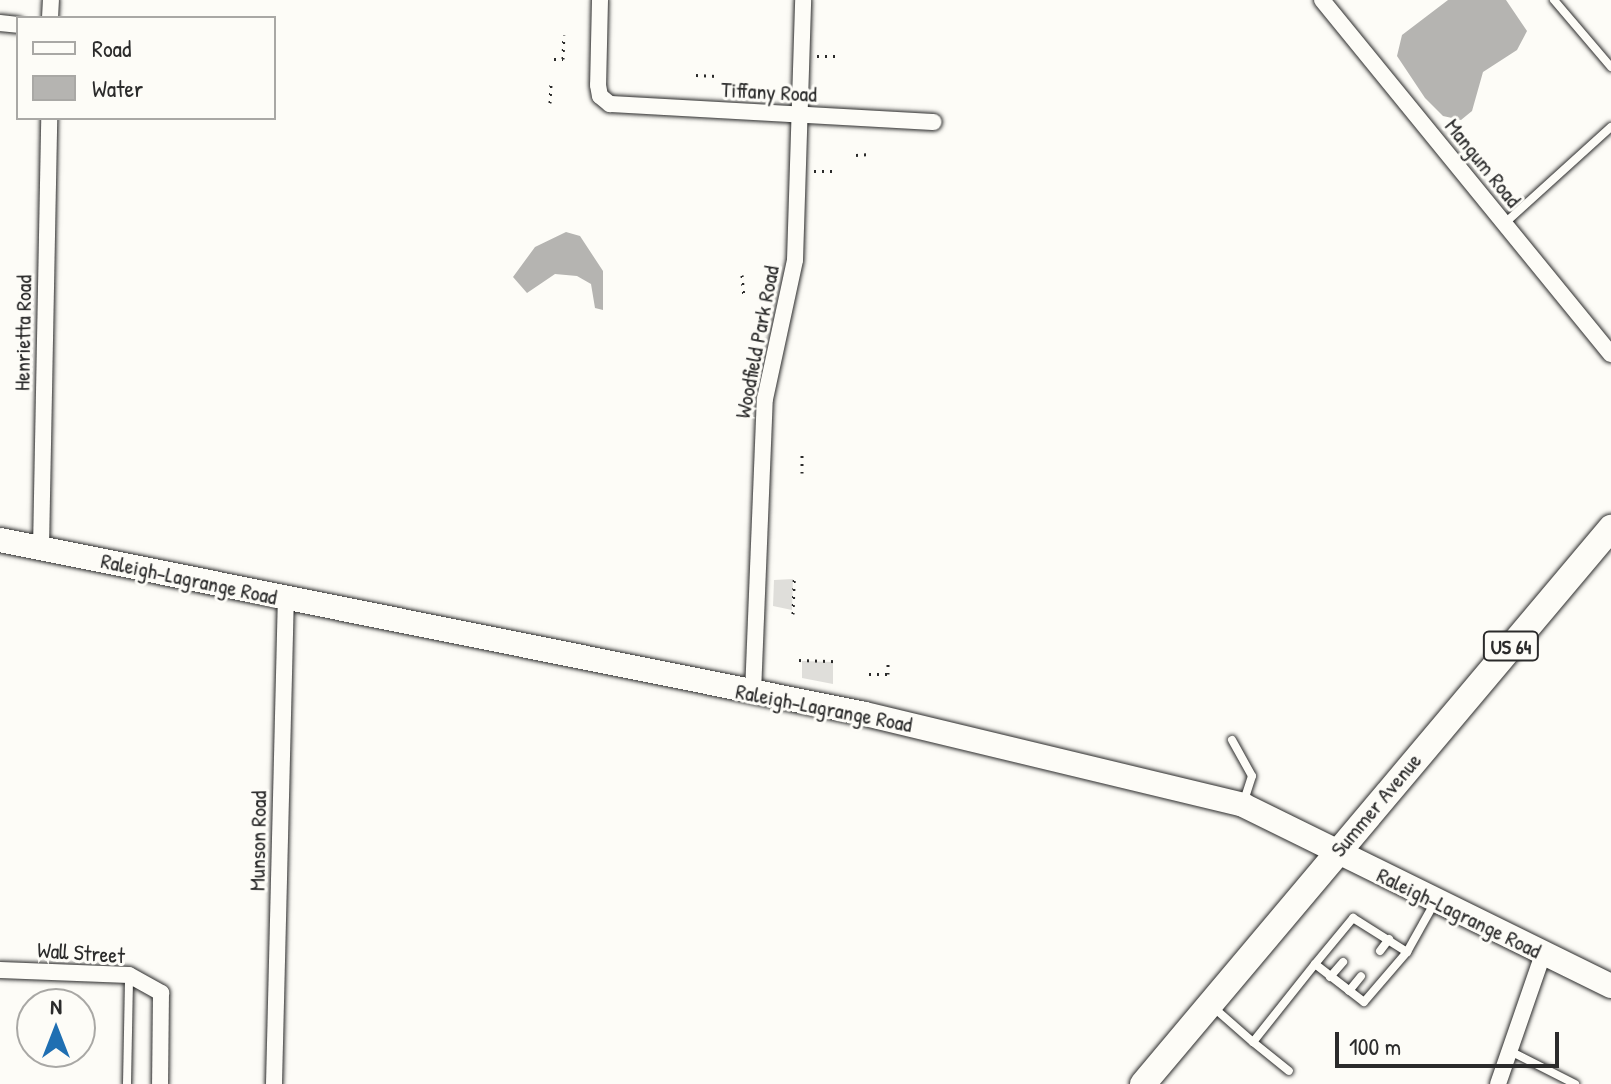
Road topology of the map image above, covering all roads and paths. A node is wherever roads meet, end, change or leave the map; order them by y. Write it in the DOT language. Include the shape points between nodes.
graph roads {
  1 [pos="600,0"];
  2 [pos="803,0"];
  3 [pos="1322,0"];
  4 [pos="1554,0"];
  5 [pos="564,35"];
  6 [pos="816,56"];
  7 [pos="837,56"];
  8 [pos="554,59"];
  9 [pos="1611,67"];
  10 [pos="696,75"];
  11 [pos="717,76"];
  12 [pos="551,82"];
  13 [pos="550,103"];
  14 [pos="799,115"];
  15 [pos="49,120"];
  16 [pos="933,122"];
  17 [pos="1611,127"];
  18 [pos="870,154"];
  19 [pos="856,155"];
  20 [pos="814,171"];
  21 [pos="834,171"];
  22 [pos="1504,223"];
  23 [pos="742,275"];
  24 [pos="744,298"];
  25 [pos="1611,354"];
  26 [pos="802,455"];
  27 [pos="802,473"];
  28 [pos="1611,528"];
  29 [pos="0,540"];
  30 [pos="41,548"];
  31 [pos="794,576"];
  32 [pos="286,599"];
  33 [pos="793,614"];
  34 [pos="888,659"];
  35 [pos="799,660"];
  36 [pos="837,661"];
  37 [pos="869,674"];
  38 [pos="753,693"];
  39 [pos="1232,740"];
  40 [pos="1243,805"];
  41 [pos="1335,853"];
  42 [pos="1435,901"];
  43 [pos="1370,928"];
  44 [pos="1362,938"];
  45 [pos="1389,939"];
  46 [pos="1380,951"];
  47 [pos="1407,952"];
  48 [pos="1543,954"];
  49 [pos="1343,962"];
  50 [pos="1315,964"];
  51 [pos="0,970"];
  52 [pos="129,975"];
  53 [pos="1361,976"];
  54 [pos="1330,977"];
  55 [pos="1611,986"];
  56 [pos="1349,991"];
  57 [pos="1209,1004"];
  58 [pos="1253,1042"];
  59 [pos="1510,1051"];
  60 [pos="1289,1071"];
  61 [pos="127,1084"];
  62 [pos="160,1084"];
  63 [pos="274,1084"];
  64 [pos="1143,1084"];
  65 [pos="1498,1084"];
  66 [pos="1575,1084"];
  1 -- 14 [label="street, Tiffany Road" via="597,76 604,101"];
  2 -- 14 [label="street, Woodfield Park Road"];
  3 -- 22 [label="street, Mangum Road"];
  4 -- 9 [label="lane"];
  5 -- 8 [label="path" via="563,59"];
  6 -- 7 [label="path"];
  10 -- 11 [label="path"];
  12 -- 13 [label="path"];
  14 -- 16 [label="street, Tiffany Road"];
  14 -- 38 [label="street, Woodfield Park Road" via="795,260 763,423"];
  15 -- 30 [label="street, Henrietta Road"];
  17 -- 22 [label="lane"];
  18 -- 19 [label="path"];
  20 -- 21 [label="path"];
  22 -- 25 [label="street, Mangum Road"];
  23 -- 24 [label="path"];
  26 -- 27 [label="path"];
  28 -- 41 [label="main road, Summer Avenue / US 64"];
  29 -- 30 [label="main road, Raleigh-Lagrange Road"];
  30 -- 32 [label="main road, Raleigh-Lagrange Road"];
  31 -- 33 [label="path"];
  32 -- 38 [label="main road, Raleigh-Lagrange Road"];
  32 -- 63 [label="street, Munson Road"];
  34 -- 37 [label="path" via="888,674"];
  35 -- 36 [label="path"];
  38 -- 40 [label="main road, Raleigh-Lagrange Road" via="1010,747"];
  39 -- 40 [label="lane" via="1252,776"];
  40 -- 41 [label="main road, Raleigh-Lagrange Road"];
  41 -- 42 [label="main road, Raleigh-Lagrange Road"];
  41 -- 57 [label="main road, Summer Avenue / US 64"];
  42 -- 47 [label="lane"];
  42 -- 48 [label="main road, Raleigh-Lagrange Road"];
  43 -- 44 [label="lane"];
  43 -- 45 [label="lane"];
  43 -- 50 [label="lane" via="1353,918"];
  45 -- 46 [label="lane"];
  45 -- 47 [label="lane"];
  47 -- 56 [label="lane" via="1364,1002"];
  48 -- 55 [label="main road, Raleigh-Lagrange Road"];
  48 -- 59 [label="street"];
  49 -- 54 [label="lane"];
  50 -- 54 [label="lane"];
  50 -- 58 [label="lane"];
  51 -- 52 [label="street, Wall Street"];
  52 -- 61 [label="lane"];
  52 -- 62 [label="street, Wall Street" via="161,993"];
  53 -- 56 [label="lane"];
  54 -- 56 [label="lane"];
  57 -- 58 [label="lane"];
  57 -- 64 [label="main road, Summer Avenue / US 64"];
  58 -- 60 [label="lane"];
  59 -- 65 [label="street"];
  59 -- 66 [label="lane"];
}
